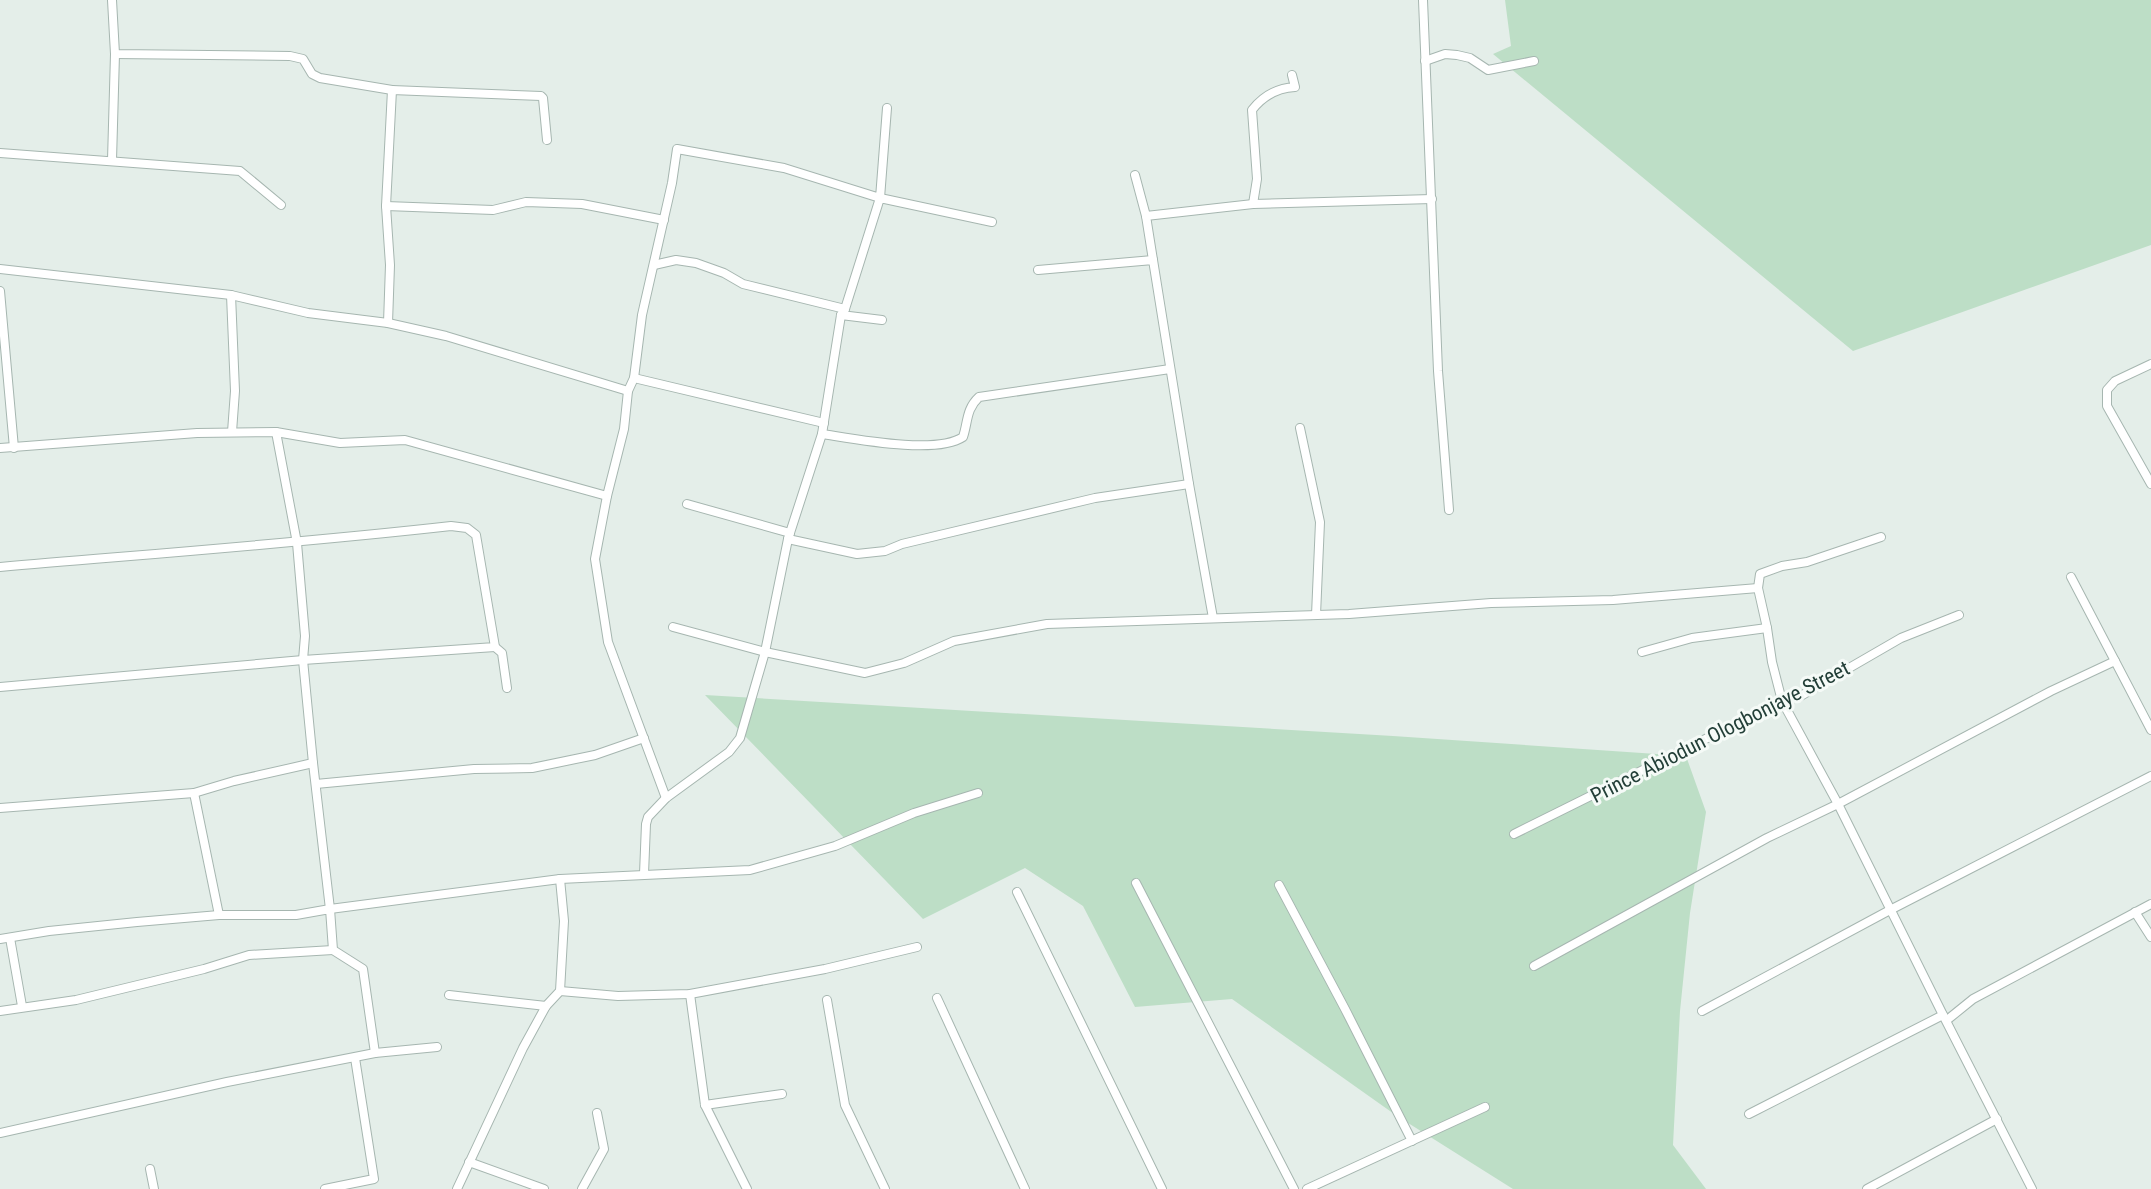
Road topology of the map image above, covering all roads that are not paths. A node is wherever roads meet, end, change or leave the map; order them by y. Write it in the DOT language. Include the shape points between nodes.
graph roads {
  1 [pos="112,0"];
  2 [pos="1423,0"];
  3 [pos="115,54"];
  4 [pos="1425,61"];
  5 [pos="1534,61"];
  6 [pos="1293,75"];
  7 [pos="392,90"];
  8 [pos="887,108"];
  9 [pos="547,140"];
  10 [pos="0,153"];
  11 [pos="112,160"];
  12 [pos="1135,175"];
  13 [pos="880,198"];
  14 [pos="1432,199"];
  15 [pos="1253,204"];
  16 [pos="281,205"];
  17 [pos="386,206"];
  18 [pos="1146,216"];
  19 [pos="664,220"];
  20 [pos="992,222"];
  21 [pos="1153,260"];
  22 [pos="654,265"];
  23 [pos="0,270"];
  24 [pos="1038,270"];
  25 [pos="0,291"];
  26 [pos="231,295"];
  27 [pos="843,312"];
  28 [pos="882,320"];
  29 [pos="388,323"];
  30 [pos="2151,364"];
  31 [pos="1170,369"];
  32 [pos="634,378"];
  33 [pos="628,391"];
  34 [pos="824,423"];
  35 [pos="1300,428"];
  36 [pos="232,432"];
  37 [pos="276,432"];
  38 [pos="822,434"];
  39 [pos="0,448"];
  40 [pos="14,448"];
  41 [pos="1189,484"];
  42 [pos="2151,484"];
  43 [pos="607,496"];
  44 [pos="687,504"];
  45 [pos="1449,510"];
  46 [pos="789,536"];
  47 [pos="1881,537"];
  48 [pos="297,543"];
  49 [pos="0,567"];
  50 [pos="2071,577"];
  51 [pos="1758,588"];
  52 [pos="1316,615"];
  53 [pos="1959,615"];
  54 [pos="1213,618"];
  55 [pos="673,627"];
  56 [pos="1767,628"];
  57 [pos="495,647"];
  58 [pos="765,652"];
  59 [pos="1642,652"];
  60 [pos="303,660"];
  61 [pos="2115,661"];
  62 [pos="0,687"];
  63 [pos="507,688"];
  64 [pos="1782,701"];
  65 [pos="2151,730"];
  66 [pos="644,738"];
  67 [pos="313,764"];
  68 [pos="2151,776"];
  69 [pos="316,784"];
  70 [pos="194,793"];
  71 [pos="978,793"];
  72 [pos="666,798"];
  73 [pos="1838,804"];
  74 [pos="0,808"];
  75 [pos="1514,834"];
  76 [pos="644,874"];
  77 [pos="560,879"];
  78 [pos="1136,883"];
  79 [pos="1279,885"];
  80 [pos="1017,892"];
  81 [pos="2151,904"];
  82 [pos="330,909"];
  83 [pos="1890,910"];
  84 [pos="2134,912"];
  85 [pos="219,915"];
  86 [pos="2151,937"];
  87 [pos="10,938"];
  88 [pos="0,939"];
  89 [pos="916,947"];
  90 [pos="333,950"];
  91 [pos="1534,966"];
  92 [pos="560,991"];
  93 [pos="690,994"];
  94 [pos="449,995"];
  95 [pos="937,998"];
  96 [pos="828,1000"];
  97 [pos="22,1006"];
  98 [pos="546,1006"];
  99 [pos="0,1011"];
  100 [pos="1702,1011"];
  101 [pos="1945,1018"];
  102 [pos="436,1047"];
  103 [pos="375,1053"];
  104 [pos="356,1058"];
  105 [pos="782,1094"];
  106 [pos="705,1105"];
  107 [pos="1485,1107"];
  108 [pos="597,1113"];
  109 [pos="1749,1114"];
  110 [pos="1997,1119"];
  111 [pos="0,1133"];
  112 [pos="1412,1141"];
  113 [pos="469,1162"];
  114 [pos="150,1169"];
  115 [pos="154,1189"];
  116 [pos="325,1189"];
  117 [pos="457,1189"];
  118 [pos="544,1189"];
  119 [pos="582,1189"];
  120 [pos="747,1189"];
  121 [pos="885,1189"];
  122 [pos="1025,1189"];
  123 [pos="1162,1189"];
  124 [pos="1294,1189"];
  125 [pos="1307,1189"];
  126 [pos="1867,1189"];
  127 [pos="2032,1189"];
  1 -- 3 [label="street"];
  2 -- 4 [label="street"];
  3 -- 7 [label="street" via="290,56 303,59 312,74 320,78"];
  3 -- 11 [label="street"];
  4 -- 5 [label="street" via="1445,54 1457,55 1488,70"];
  4 -- 14 [label="street"];
  6 -- 15 [label="street" via="1295,87 1270,93 1252,110 1257,180"];
  7 -- 9 [label="street" via="541,96"];
  7 -- 17 [label="street"];
  8 -- 13 [label="street"];
  10 -- 11 [label="street"];
  11 -- 16 [label="street" via="240,171"];
  12 -- 18 [label="street"];
  13 -- 19 [label="street" via="783,168 676,149"];
  13 -- 20 [label="street"];
  13 -- 27 [label="street"];
  14 -- 15 [label="street"];
  14 -- 45 [label="street" via="1438,371"];
  15 -- 18 [label="street"];
  17 -- 19 [label="street" via="493,210 526,202 582,204"];
  17 -- 29 [label="street"];
  18 -- 21 [label="street"];
  19 -- 22 [label="street"];
  21 -- 24 [label="street"];
  21 -- 31 [label="street"];
  22 -- 27 [label="street" via="676,260 696,263 743,284"];
  22 -- 32 [label="street" via="642,315"];
  23 -- 26 [label="street"];
  25 -- 40 [label="street"];
  26 -- 29 [label="street" via="308,313"];
  26 -- 36 [label="street" via="235,391"];
  27 -- 28 [label="street"];
  27 -- 34 [label="street"];
  29 -- 33 [label="street" via="446,336"];
  30 -- 42 [label="street" via="2115,381 2107,390 2107,406"];
  31 -- 38 [label="street" via="979,397 968,412 963,438 954,443 899,446"];
  31 -- 41 [label="street"];
  32 -- 33 [label="street"];
  32 -- 34 [label="street"];
  33 -- 43 [label="street" via="624,429"];
  34 -- 38 [label="street"];
  35 -- 52 [label="street" via="1320,522"];
  36 -- 37 [label="street"];
  36 -- 40 [label="street"];
  37 -- 43 [label="street" via="340,443 405,440"];
  37 -- 48 [label="street"];
  38 -- 46 [label="street"];
  39 -- 40 [label="street"];
  41 -- 46 [label="street" via="1095,498 885,551 857,554"];
  41 -- 54 [label="street"];
  43 -- 66 [label="street" via="595,559 609,642"];
  44 -- 46 [label="street"];
  46 -- 58 [label="street"];
  47 -- 51 [label="street" via="1760,574"];
  48 -- 49 [label="street"];
  48 -- 57 [label="street" via="451,526 467,528 476,535"];
  48 -- 60 [label="street"];
  50 -- 61 [label="street"];
  51 -- 52 [label="street" via="1613,600 1491,603"];
  51 -- 56 [label="street"];
  52 -- 54 [label="street"];
  53 -- 64 [label="street, Prince Abiodun Ologbonjaye Street" via="1901,638 1799,697"];
  54 -- 58 [label="street" via="1047,624 954,641 904,663 865,673"];
  55 -- 58 [label="street"];
  56 -- 59 [label="street" via="1692,638"];
  56 -- 64 [label="street"];
  57 -- 60 [label="street"];
  57 -- 63 [label="street" via="502,653"];
  58 -- 72 [label="street" via="736,745"];
  60 -- 62 [label="street"];
  60 -- 67 [label="street"];
  61 -- 65 [label="street"];
  61 -- 73 [label="street"];
  64 -- 73 [label="street"];
  64 -- 75 [label="street, Prince Abiodun Ologbonjaye Street"];
  66 -- 69 [label="street" via="595,755 532,768"];
  66 -- 72 [label="street"];
  67 -- 69 [label="street"];
  67 -- 70 [label="street"];
  68 -- 83 [label="street"];
  69 -- 82 [label="street"];
  70 -- 74 [label="street"];
  70 -- 85 [label="street"];
  71 -- 76 [label="street" via="914,813 835,846 750,870"];
  72 -- 76 [label="street" via="648,817"];
  73 -- 83 [label="street"];
  73 -- 91 [label="street" via="1767,838"];
  76 -- 77 [label="street"];
  77 -- 82 [label="street"];
  77 -- 92 [label="street" via="564,921"];
  78 -- 124 [label="street"];
  79 -- 112 [label="street"];
  80 -- 123 [label="street"];
  81 -- 84 [label="street"];
  82 -- 85 [label="street" via="296,915"];
  82 -- 90 [label="street"];
  83 -- 100 [label="street"];
  83 -- 101 [label="street"];
  84 -- 86 [label="street"];
  84 -- 101 [label="street"];
  85 -- 87 [label="street"];
  87 -- 88 [label="street"];
  87 -- 97 [label="street"];
  89 -- 93 [label="street" via="825,969"];
  90 -- 97 [label="street" via="249,955 76,1000"];
  90 -- 103 [label="street" via="363,969"];
  92 -- 93 [label="street" via="618,996"];
  92 -- 98 [label="street"];
  93 -- 106 [label="street"];
  94 -- 98 [label="street"];
  95 -- 122 [label="street"];
  96 -- 121 [label="street" via="845,1105"];
  97 -- 99 [label="street"];
  98 -- 113 [label="street"];
  101 -- 109 [label="street"];
  101 -- 110 [label="street"];
  102 -- 103 [label="street"];
  103 -- 104 [label="street"];
  104 -- 111 [label="street" via="227,1082"];
  104 -- 116 [label="street" via="374,1179"];
  105 -- 106 [label="street"];
  106 -- 120 [label="street"];
  107 -- 112 [label="street"];
  108 -- 119 [label="street" via="604,1149"];
  110 -- 126 [label="street"];
  110 -- 127 [label="street"];
  112 -- 125 [label="street"];
  113 -- 117 [label="street"];
  113 -- 118 [label="street"];
  114 -- 115 [label="street"];
}
